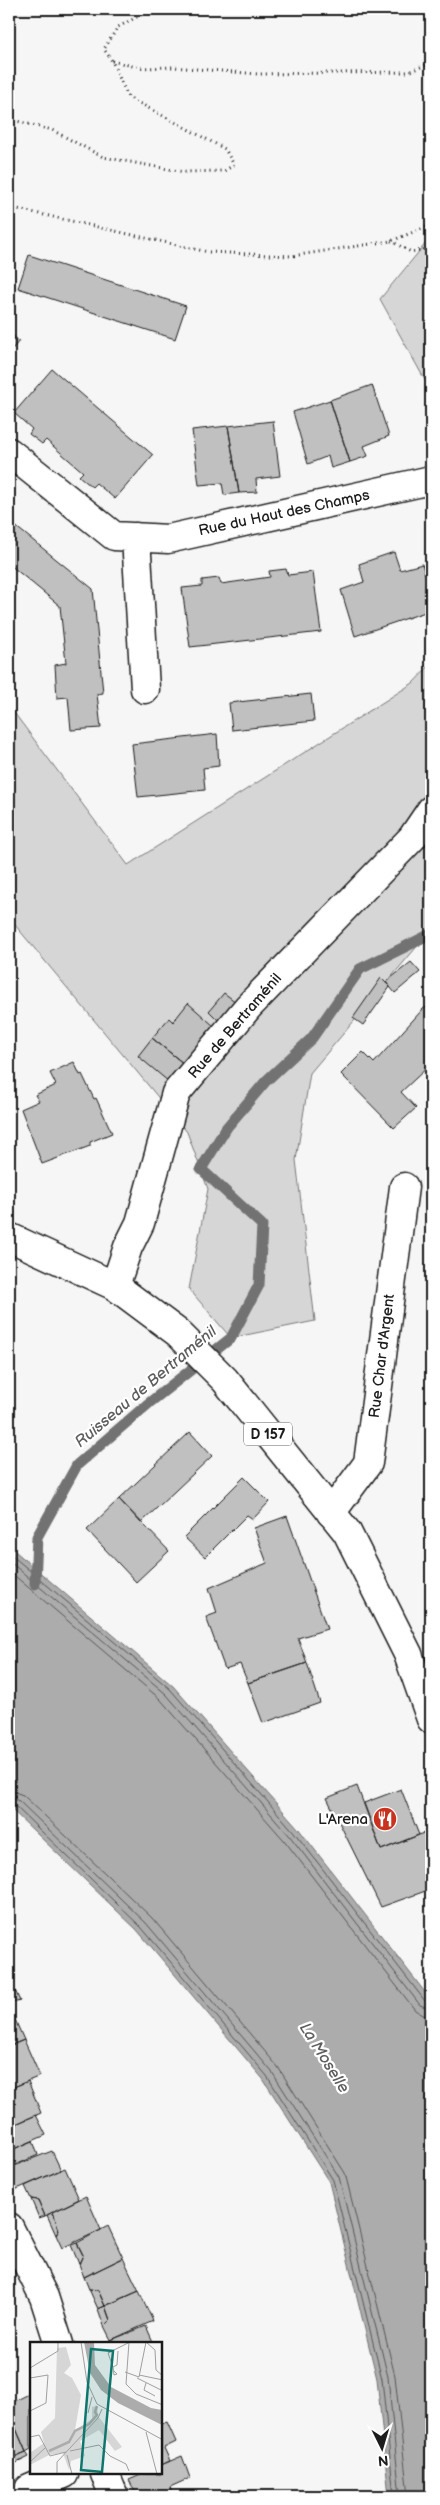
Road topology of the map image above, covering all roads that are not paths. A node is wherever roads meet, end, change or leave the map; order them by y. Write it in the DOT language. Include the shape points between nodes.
graph roads {
  1 [pos="9,452"];
  2 [pos="431,480"];
  3 [pos="136,537"];
  4 [pos="146,689"];
  5 [pos="431,810"];
  6 [pos="404,1188"];
  7 [pos="9,1237"];
  8 [pos="115,1286"];
  9 [pos="331,1513"];
  10 [pos="431,1719"];
  11 [pos="9,2227"];
  12 [pos="58,2342"];
  13 [pos="62,2475"];
  14 [pos="105,2475"];
  15 [pos="27,2496"];
  16 [pos="114,2496"];
  1 -- 3 [label="street, Rue du Haut des Champs" via="114,536"];
  2 -- 3 [label="street, Rue du Haut des Champs" via="168,539"];
  3 -- 4 [label="street"];
  5 -- 8 [label="street, Rue de Bertraménil" via="412,838 248,1007 176,1093 140,1223 128,1246"];
  6 -- 9 [label="street, Rue Char d'Argent" via="368,1463"];
  7 -- 8 [label="street, D 157"];
  8 -- 9 [label="street, D 157" via="178,1333 225,1380"];
  9 -- 10 [label="street, D 157" via="347,1532 408,1654"];
  11 -- 12 [label="street" via="44,2296"];
  13 -- 15 [label="street" via="29,2489"];
  14 -- 16 [label="street"];
}
